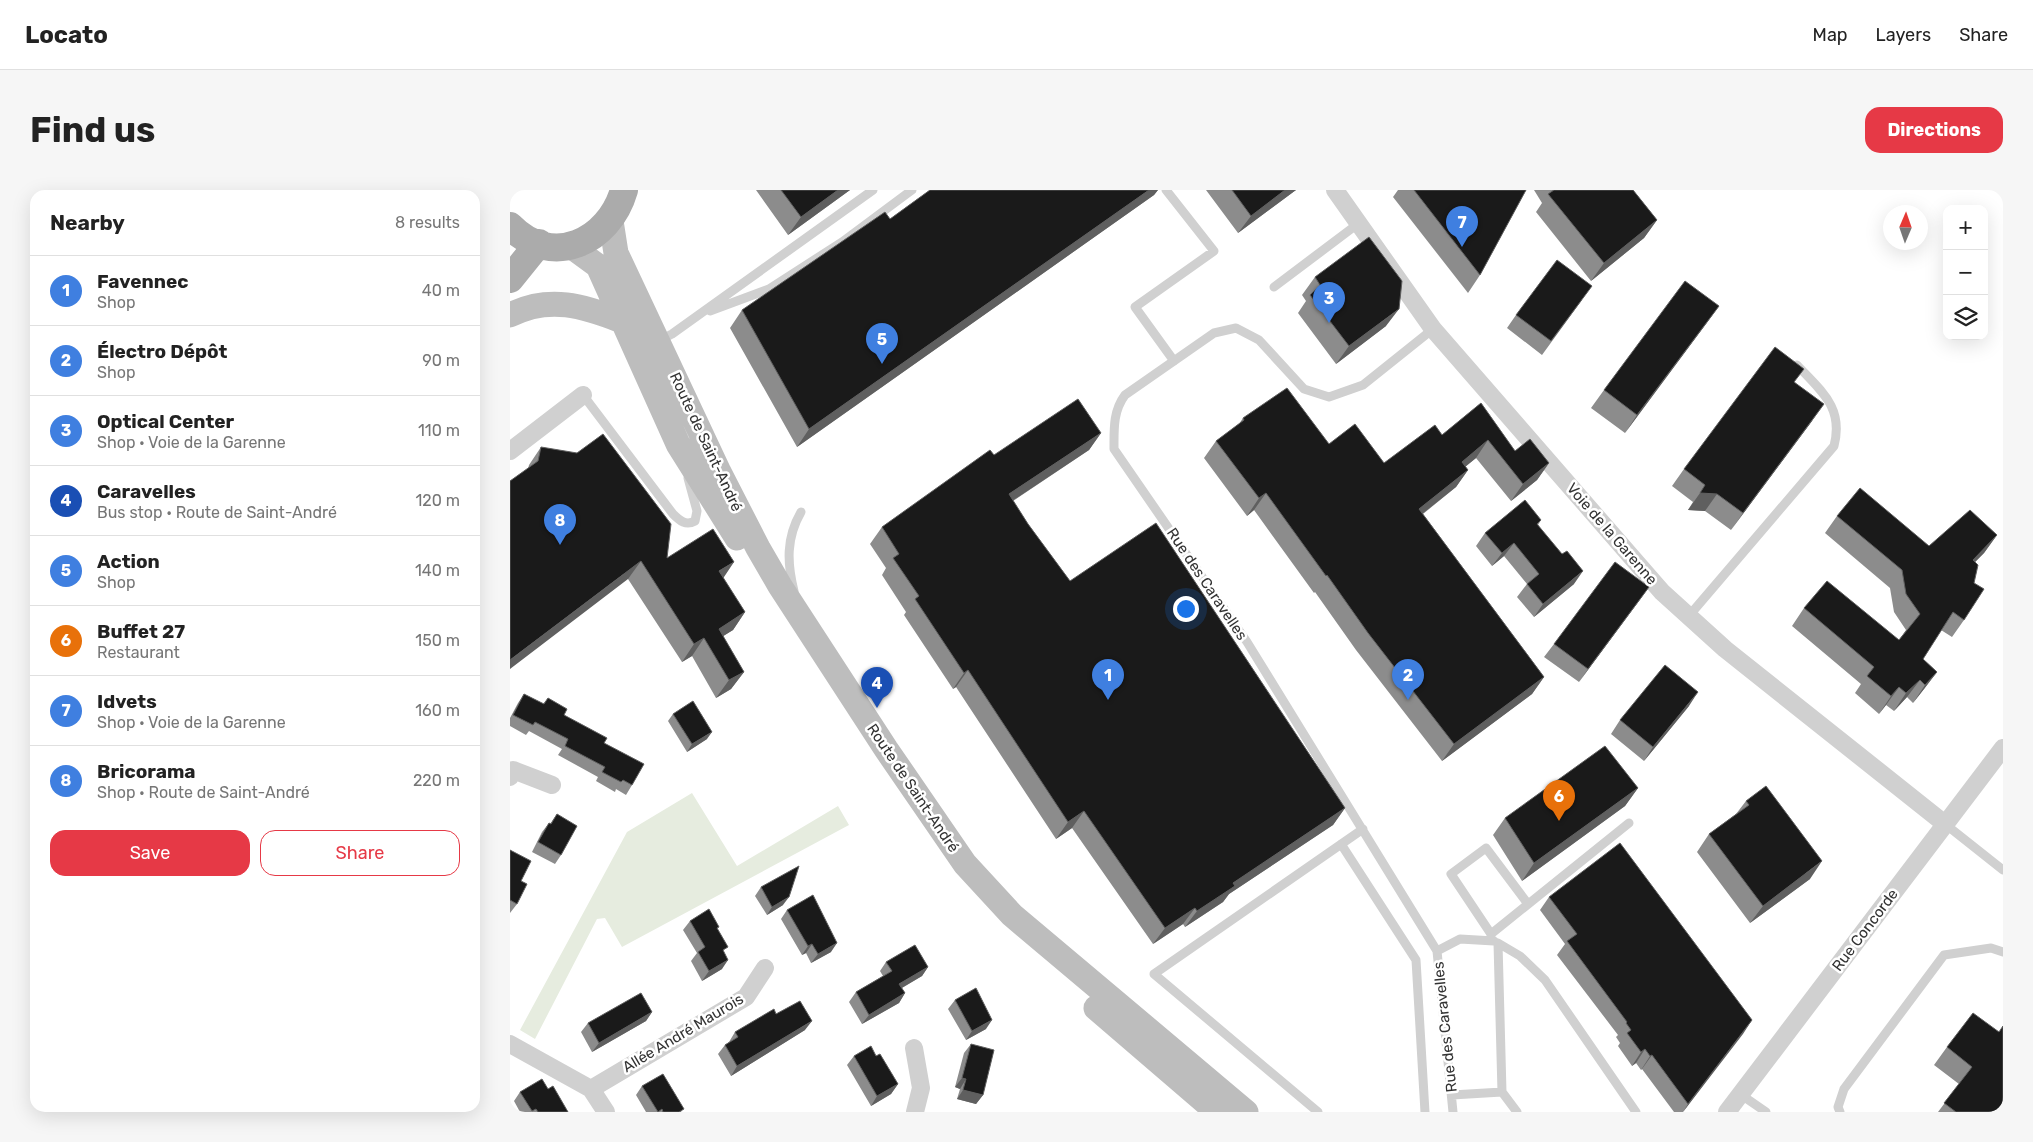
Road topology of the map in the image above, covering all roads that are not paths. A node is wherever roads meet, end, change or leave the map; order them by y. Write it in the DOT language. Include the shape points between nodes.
graph roads {
  1 [pos="624,190"];
  2 [pos="873,190"];
  3 [pos="912,190"];
  4 [pos="1166,190"];
  5 [pos="1335,190"];
  6 [pos="611,220"];
  7 [pos="1359,223"];
  8 [pos="510,226"];
  9 [pos="539,243"];
  10 [pos="572,247"];
  11 [pos="510,278"];
  12 [pos="1274,287"];
  13 [pos="699,314"];
  14 [pos="510,315"];
  15 [pos="622,321"];
  16 [pos="1433,329"];
  17 [pos="647,348"];
  18 [pos="1174,361"];
  19 [pos="1796,365"];
  20 [pos="583,395"];
  21 [pos="678,444"];
  22 [pos="510,452"];
  23 [pos="801,512"];
  24 [pos="800,616"];
  25 [pos="1688,617"];
  26 [pos="2003,748"];
  27 [pos="510,777"];
  28 [pos="552,785"];
  29 [pos="1629,823"];
  30 [pos="1944,824"];
  31 [pos="1362,829"];
  32 [pos="1341,844"];
  33 [pos="2003,870"];
  34 [pos="1528,904"];
  35 [pos="1493,939"];
  36 [pos="1437,950"];
  37 [pos="2003,952"];
  38 [pos="765,968"];
  39 [pos="510,1044"];
  40 [pos="914,1048"];
  41 [pos="591,1089"];
  42 [pos="1502,1092"];
  43 [pos="1740,1094"];
  44 [pos="1452,1095"];
  45 [pos="606,1112"];
  46 [pos="915,1112"];
  47 [pos="1217,1112"];
  48 [pos="1246,1112"];
  49 [pos="1318,1112"];
  50 [pos="1425,1112"];
  51 [pos="1453,1112"];
  52 [pos="1517,1112"];
  53 [pos="1636,1112"];
  54 [pos="1727,1112"];
  55 [pos="1766,1112"];
  56 [pos="1840,1112"];
  1 -- 6 [label="main road" via="620,206"];
  2 -- 13 [label="lane"];
  3 -- 13 [label="lane" via="842,242 769,289"];
  4 -- 18 [label="lane" via="1214,251 1135,307"];
  5 -- 7 [label="street, Voie de la Garenne"];
  6 -- 10 [label="main road" via="597,234"];
  6 -- 17 [label="main road, Route de Saint-André" via="616,254"];
  7 -- 12 [label="lane"];
  7 -- 16 [label="street, Voie de la Garenne"];
  8 -- 9 [label="main road" via="518,234"];
  9 -- 10 [label="main road"];
  9 -- 11 [label="main road"];
  10 -- 15 [label="main road, Route de Saint-André" via="598,266"];
  13 -- 17 [label="lane"];
  14 -- 15 [label="main road" via="530,306 550,303 592,309"];
  15 -- 17 [label="main road, Route de Saint-André"];
  16 -- 18 [label="lane, Rue des Caravelles" via="1363,385 1329,397 1304,389 1259,340 1236,328 1214,332"];
  16 -- 25 [label="street, Voie de la Garenne" via="1623,549"];
  17 -- 21 [label="main road, Route de Saint-André"];
  17 -- 24 [label="main road, Route de Saint-André"];
  18 -- 31 [label="lane, Rue des Caravelles" via="1125,395 1119,403 1114,420 1114,449 1247,642"];
  19 -- 25 [label="lane" via="1826,396 1835,412 1838,429 1834,446"];
  20 -- 21 [label="lane" via="674,514 683,523 690,524 695,521 697,511"];
  20 -- 22 [label="street"];
  21 -- 47 [label="main road, Route de Saint-André" via="724,520 922,822 985,904 1057,974"];
  23 -- 24 [label="lane" via="792,528 788,556 789,574"];
  24 -- 48 [label="main road, Route de Saint-André" via="965,864 1012,914"];
  25 -- 30 [label="street, Voie de la Garenne"];
  26 -- 30 [label="street, Rue Concorde"];
  27 -- 28 [label="street" via="513,770"];
  29 -- 34 [label="lane"];
  30 -- 33 [label="lane"];
  30 -- 43 [label="street, Rue Concorde"];
  31 -- 32 [label="lane"];
  31 -- 36 [label="lane, Rue des Caravelles"];
  32 -- 49 [label="lane" via="1154,974"];
  32 -- 50 [label="lane" via="1416,960"];
  34 -- 35 [label="lane"];
  34 -- 35 [label="lane" via="1486,848 1451,874"];
  35 -- 36 [label="lane" via="1460,940"];
  35 -- 42 [label="lane"];
  35 -- 53 [label="lane" via="1520,956 1545,980"];
  36 -- 44 [label="lane, Rue des Caravelles"];
  37 -- 56 [label="lane" via="1992,948 1944,956 1844,1089 1838,1107"];
  38 -- 41 [label="street, Allée André Maurois" via="746,997"];
  39 -- 41 [label="street"];
  40 -- 46 [label="street" via="921,1088"];
  41 -- 45 [label="street"];
  42 -- 44 [label="lane"];
  42 -- 52 [label="lane"];
  43 -- 54 [label="street, Rue Concorde"];
  43 -- 55 [label="lane"];
  44 -- 51 [label="lane, Rue des Caravelles"];
}
